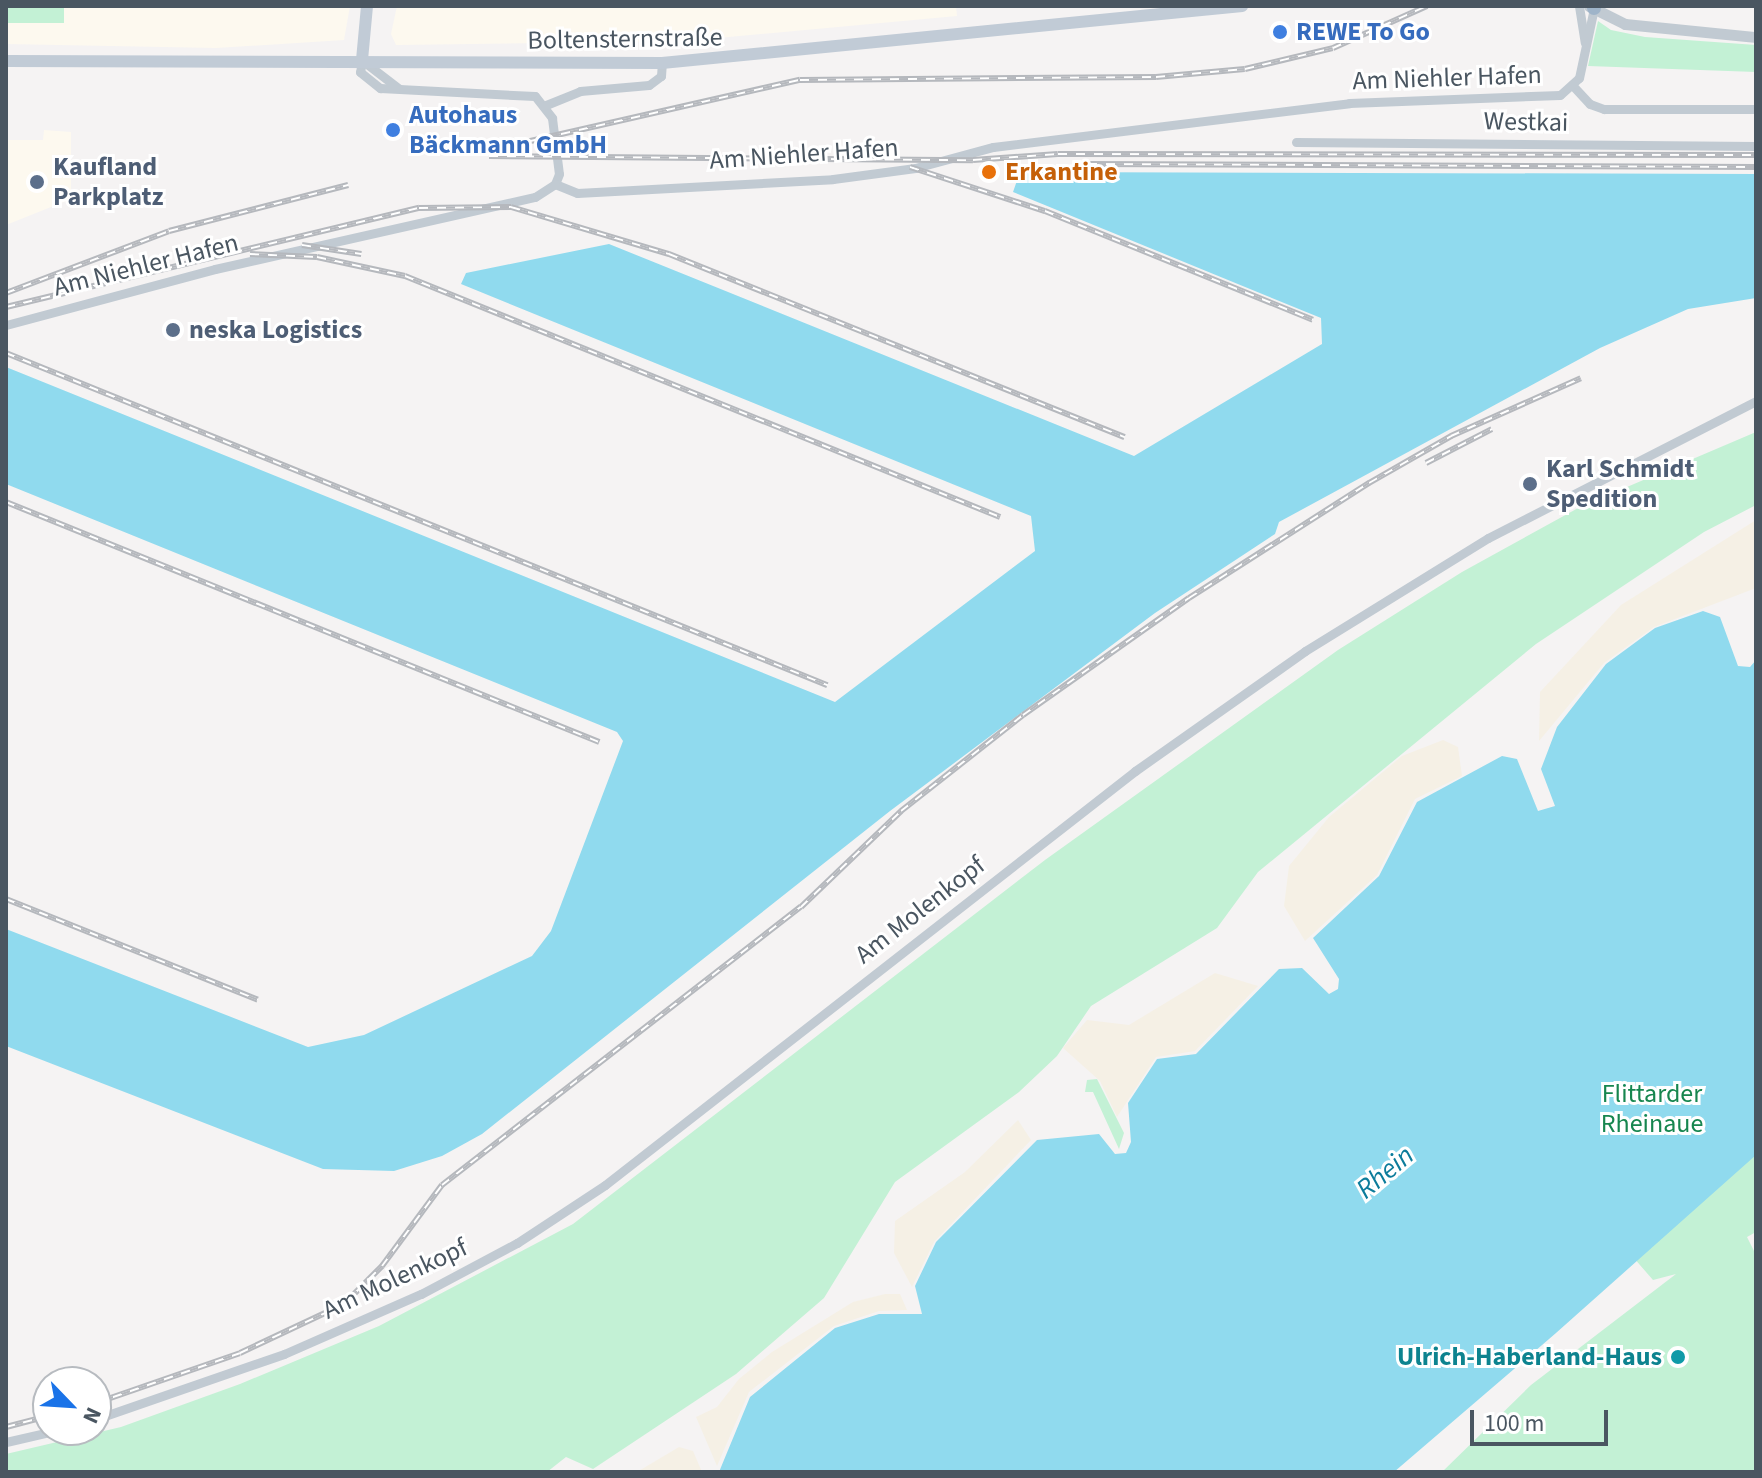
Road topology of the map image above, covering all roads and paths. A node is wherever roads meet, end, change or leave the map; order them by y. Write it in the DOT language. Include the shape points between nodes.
graph roads {
  1 [pos="367,6"];
  2 [pos="1242,6"];
  3 [pos="1590,6"];
  4 [pos="1756,37"];
  5 [pos="1585,43"];
  6 [pos="362,60"];
  7 [pos="6,61"];
  8 [pos="662,63"];
  9 [pos="1574,87"];
  10 [pos="546,105"];
  11 [pos="1756,109"];
  12 [pos="1296,142"];
  13 [pos="1756,146"];
  14 [pos="555,184"];
  15 [pos="6,325"];
  16 [pos="1756,401"];
  17 [pos="112,1413"];
  18 [pos="32,1436"];
  19 [pos="6,1442"];
  1 -- 6 [label="main road"];
  2 -- 8 [label="main road, Boltensternstraße"];
  3 -- 4 [label="street" via="1625,24"];
  3 -- 5 [label="street, Am Niehler Hafen"];
  3 -- 5 [label="street, Am Niehler Hafen"];
  5 -- 9 [label="street, Am Niehler Hafen"];
  6 -- 7 [label="main road, Boltensternstraße"];
  6 -- 8 [label="main road, Boltensternstraße"];
  6 -- 10 [label="street" via="366,80 380,88 525,92"];
  8 -- 10 [label="street" via="661,76 649,85 580,91"];
  9 -- 11 [label="street, Westkai" via="1590,104 1604,109"];
  9 -- 14 [label="street, Am Niehler Hafen" via="1560,95 1349,103 1002,145 915,168 833,179 577,193"];
  10 -- 14 [label="street" via="558,162"];
  12 -- 13 [label="street, Westkai"];
  14 -- 15 [label="street, Am Niehler Hafen" via="535,197 215,269"];
  16 -- 17 [label="street, Am Molenkopf" via="1488,538 1305,651 1135,771 605,1185 517,1243 421,1294 284,1354"];
  18 -- 19 [label="street"];
}
